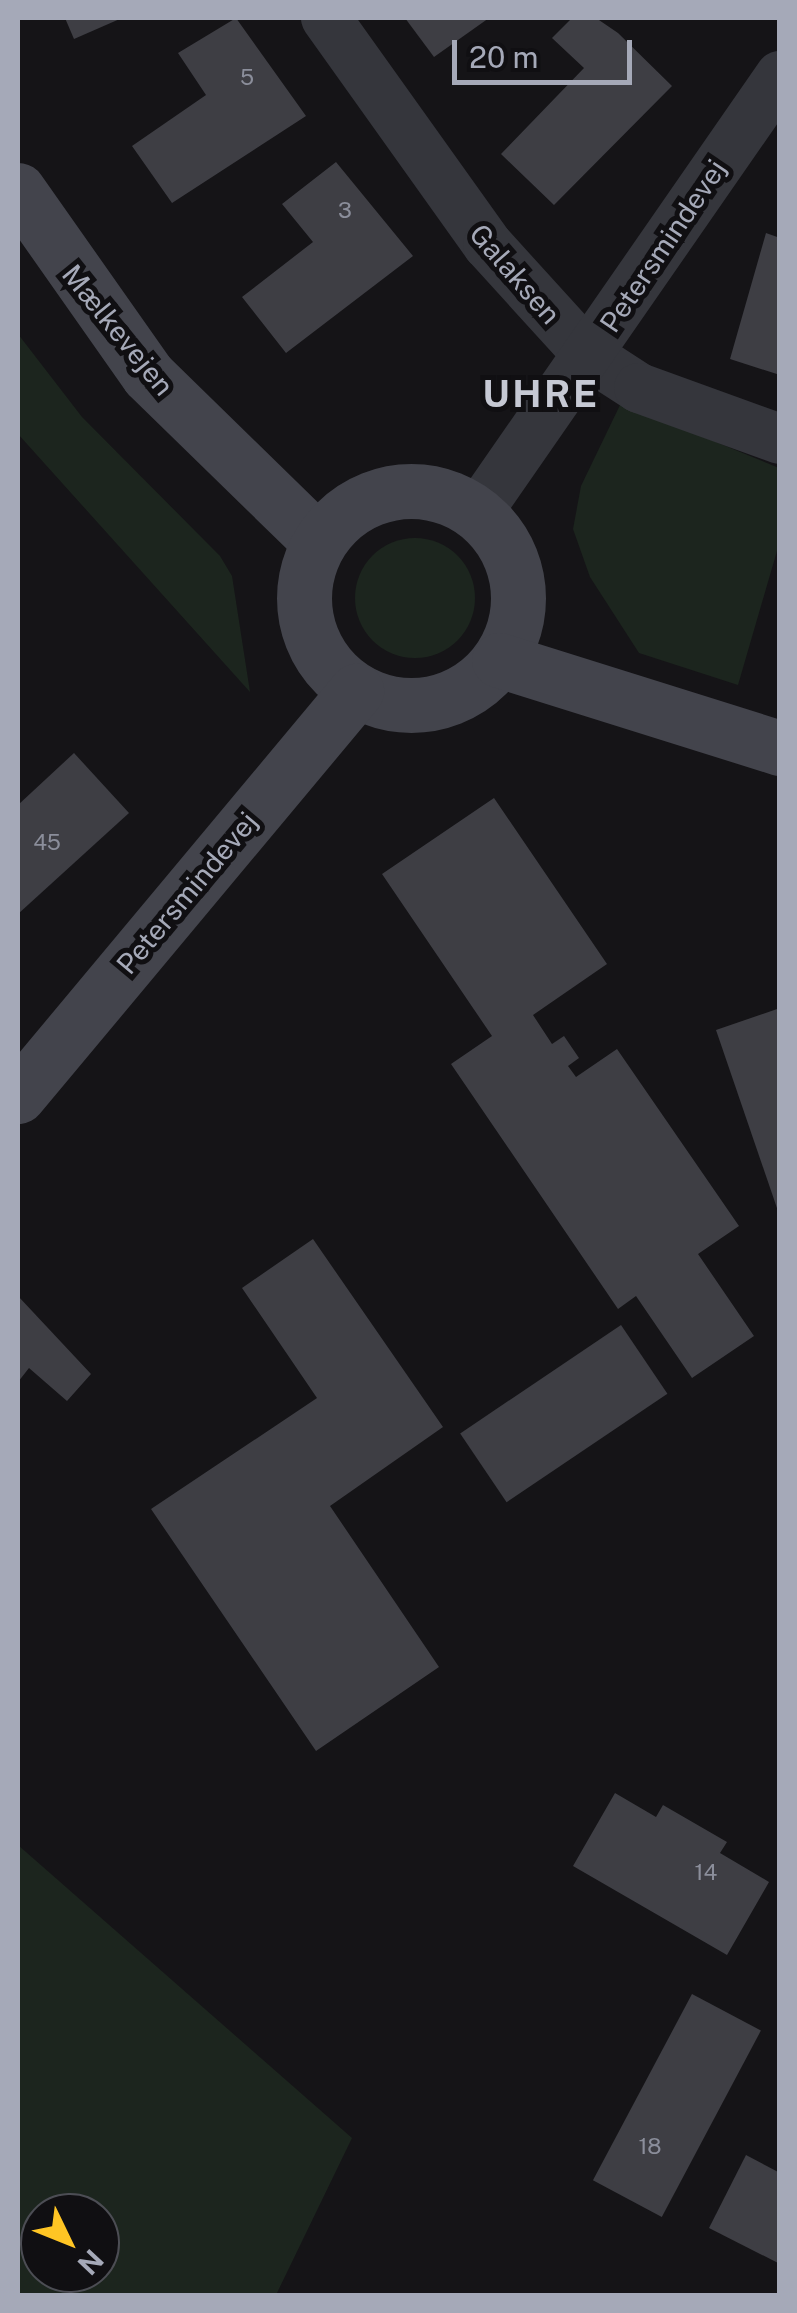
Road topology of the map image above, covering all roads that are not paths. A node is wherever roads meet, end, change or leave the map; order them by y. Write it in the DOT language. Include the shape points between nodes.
graph roads {
  1 [pos="326,18"];
  2 [pos="780,76"];
  3 [pos="18,190"];
  4 [pos="588,355"];
  5 [pos="780,438"];
  6 [pos="477,512"];
  7 [pos="319,542"];
  8 [pos="499,660"];
  9 [pos="356,691"];
  10 [pos="780,748"];
  11 [pos="18,1096"];
  1 -- 4 [label="street, Galaksen" via="488,245"];
  2 -- 4 [label="street, Petersmindevej"];
  3 -- 7 [label="street, Mælkevejen" via="148,375"];
  4 -- 5 [label="street, Galaksen" via="639,388"];
  4 -- 6 [label="street, Petersmindevej"];
  6 -- 7 [label="street" via="404,490 356,505"];
  6 -- 8 [label="street" via="511,556 518,582 518,609"];
  7 -- 9 [label="street" via="304,612 321,658"];
  8 -- 9 [label="street" via="434,703"];
  8 -- 10 [label="street"];
  9 -- 11 [label="street, Petersmindevej"];
}
